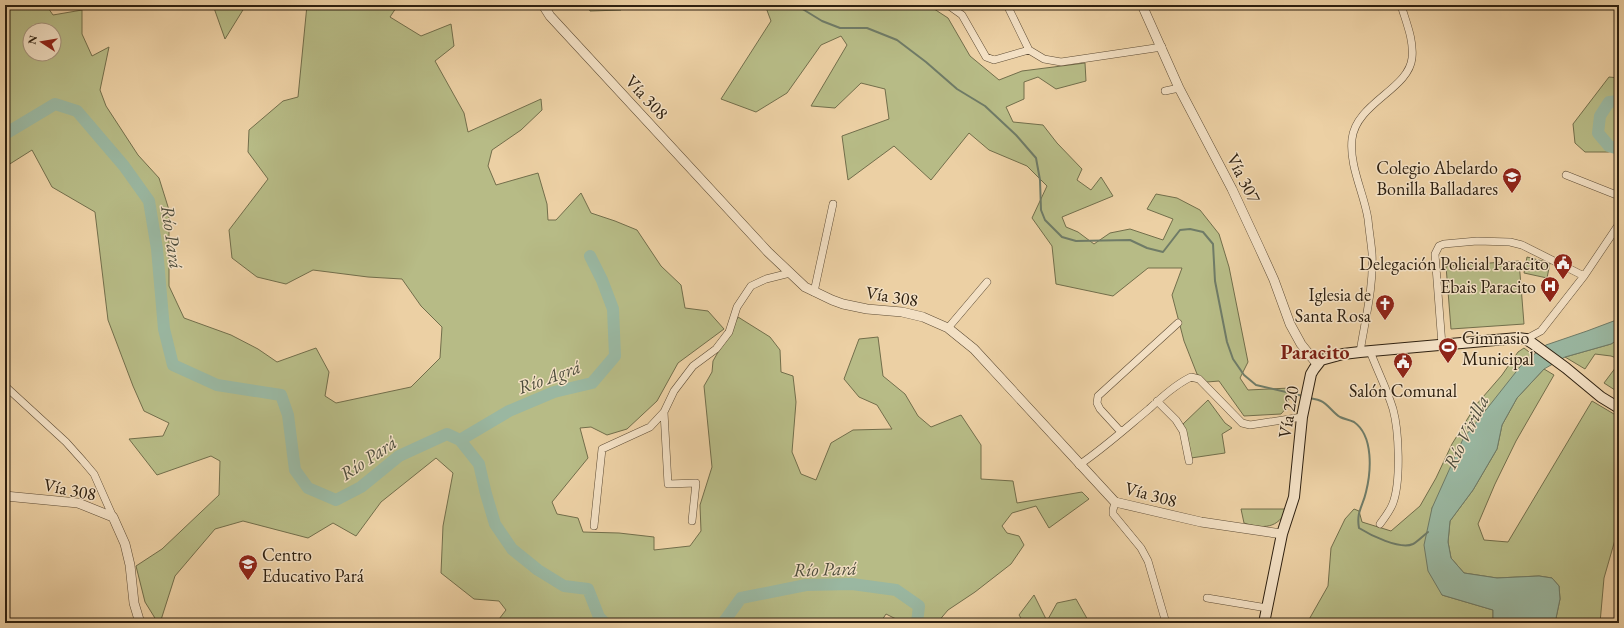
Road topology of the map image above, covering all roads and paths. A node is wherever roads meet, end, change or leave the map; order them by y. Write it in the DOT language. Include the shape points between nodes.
graph roads {
  1 [pos="543,5"];
  2 [pos="948,5"];
  3 [pos="1007,5"];
  4 [pos="1142,5"];
  5 [pos="1401,5"];
  6 [pos="1162,47"];
  7 [pos="1029,50"];
  8 [pos="1179,88"];
  9 [pos="1165,91"];
  10 [pos="1566,175"];
  11 [pos="1619,196"];
  12 [pos="833,204"];
  13 [pos="1619,224"];
  14 [pos="790,273"];
  15 [pos="1584,276"];
  16 [pos="987,282"];
  17 [pos="814,292"];
  18 [pos="1178,323"];
  19 [pos="948,328"];
  20 [pos="1529,341"];
  21 [pos="1442,345"];
  22 [pos="1365,352"];
  23 [pos="1317,364"];
  24 [pos="5,386"];
  25 [pos="1157,401"];
  26 [pos="1619,408"];
  27 [pos="664,412"];
  28 [pos="1302,417"];
  29 [pos="1121,432"];
  30 [pos="1189,461"];
  31 [pos="1079,465"];
  32 [pos="5,496"];
  33 [pos="1115,502"];
  34 [pos="113,517"];
  35 [pos="692,521"];
  36 [pos="1380,524"];
  37 [pos="594,526"];
  38 [pos="1282,534"];
  39 [pos="1207,598"];
  40 [pos="1267,608"];
  41 [pos="140,623"];
  42 [pos="1166,623"];
  43 [pos="1264,623"];
  1 -- 14 [label="street, Vía 308" via="550,16"];
  2 -- 7 [label="street" via="962,15 986,57 994,60"];
  3 -- 7 [label="street"];
  4 -- 6 [label="street, Vía 307"];
  5 -- 22 [label="street" via="1412,42 1411,67 1404,77 1358,120 1352,140 1353,158 1364,201 1372,253"];
  6 -- 7 [label="street" via="1061,62 1044,59"];
  6 -- 8 [label="street, Vía 307"];
  8 -- 9 [label="street"];
  8 -- 23 [label="street, Vía 307" via="1232,189 1274,280 1290,324 1301,344"];
  10 -- 11 [label="street"];
  12 -- 17 [label="street"];
  13 -- 15 [label="street"];
  14 -- 17 [label="street, Vía 308"];
  14 -- 27 [label="street" via="751,286 737,307 729,332 716,349 693,366 674,391"];
  15 -- 20 [label="street" via="1541,331"];
  15 -- 21 [label="street" via="1522,245 1510,242 1477,241 1439,246 1435,254"];
  16 -- 19 [label="street"];
  17 -- 19 [label="street, Vía 308" via="843,304 923,317"];
  18 -- 29 [label="street" via="1098,396 1097,403 1100,409"];
  19 -- 31 [label="street, Vía 308" via="974,349"];
  20 -- 21 [label="main road" via="1518,338"];
  20 -- 26 [label="main road"];
  21 -- 22 [label="main road"];
  22 -- 23 [label="main road" via="1326,358"];
  22 -- 36 [label="street" via="1393,409 1398,439 1397,477 1393,502 1389,513"];
  23 -- 28 [label="main road, Vía 220" via="1311,374"];
  24 -- 34 [label="street" via="66,442 94,474"];
  25 -- 28 [label="street" via="1191,377 1199,378 1242,423 1250,425"];
  25 -- 29 [label="street"];
  25 -- 30 [label="street" via="1183,431"];
  27 -- 35 [label="street" via="668,484 696,483"];
  27 -- 37 [label="street" via="650,427 602,449"];
  28 -- 38 [label="main road, Vía 220" via="1294,497"];
  29 -- 31 [label="street"];
  31 -- 33 [label="street, Vía 308"];
  32 -- 34 [label="street, Vía 308" via="78,503"];
  33 -- 38 [label="street, Vía 308" via="1200,522"];
  33 -- 42 [label="street" via="1113,514 1141,548 1148,561"];
  34 -- 41 [label="street, Vía 308" via="125,544 134,603"];
  38 -- 40 [label="main road, Vía 220"];
  39 -- 40 [label="street"];
  40 -- 43 [label="main road, Vía 220"];
}
